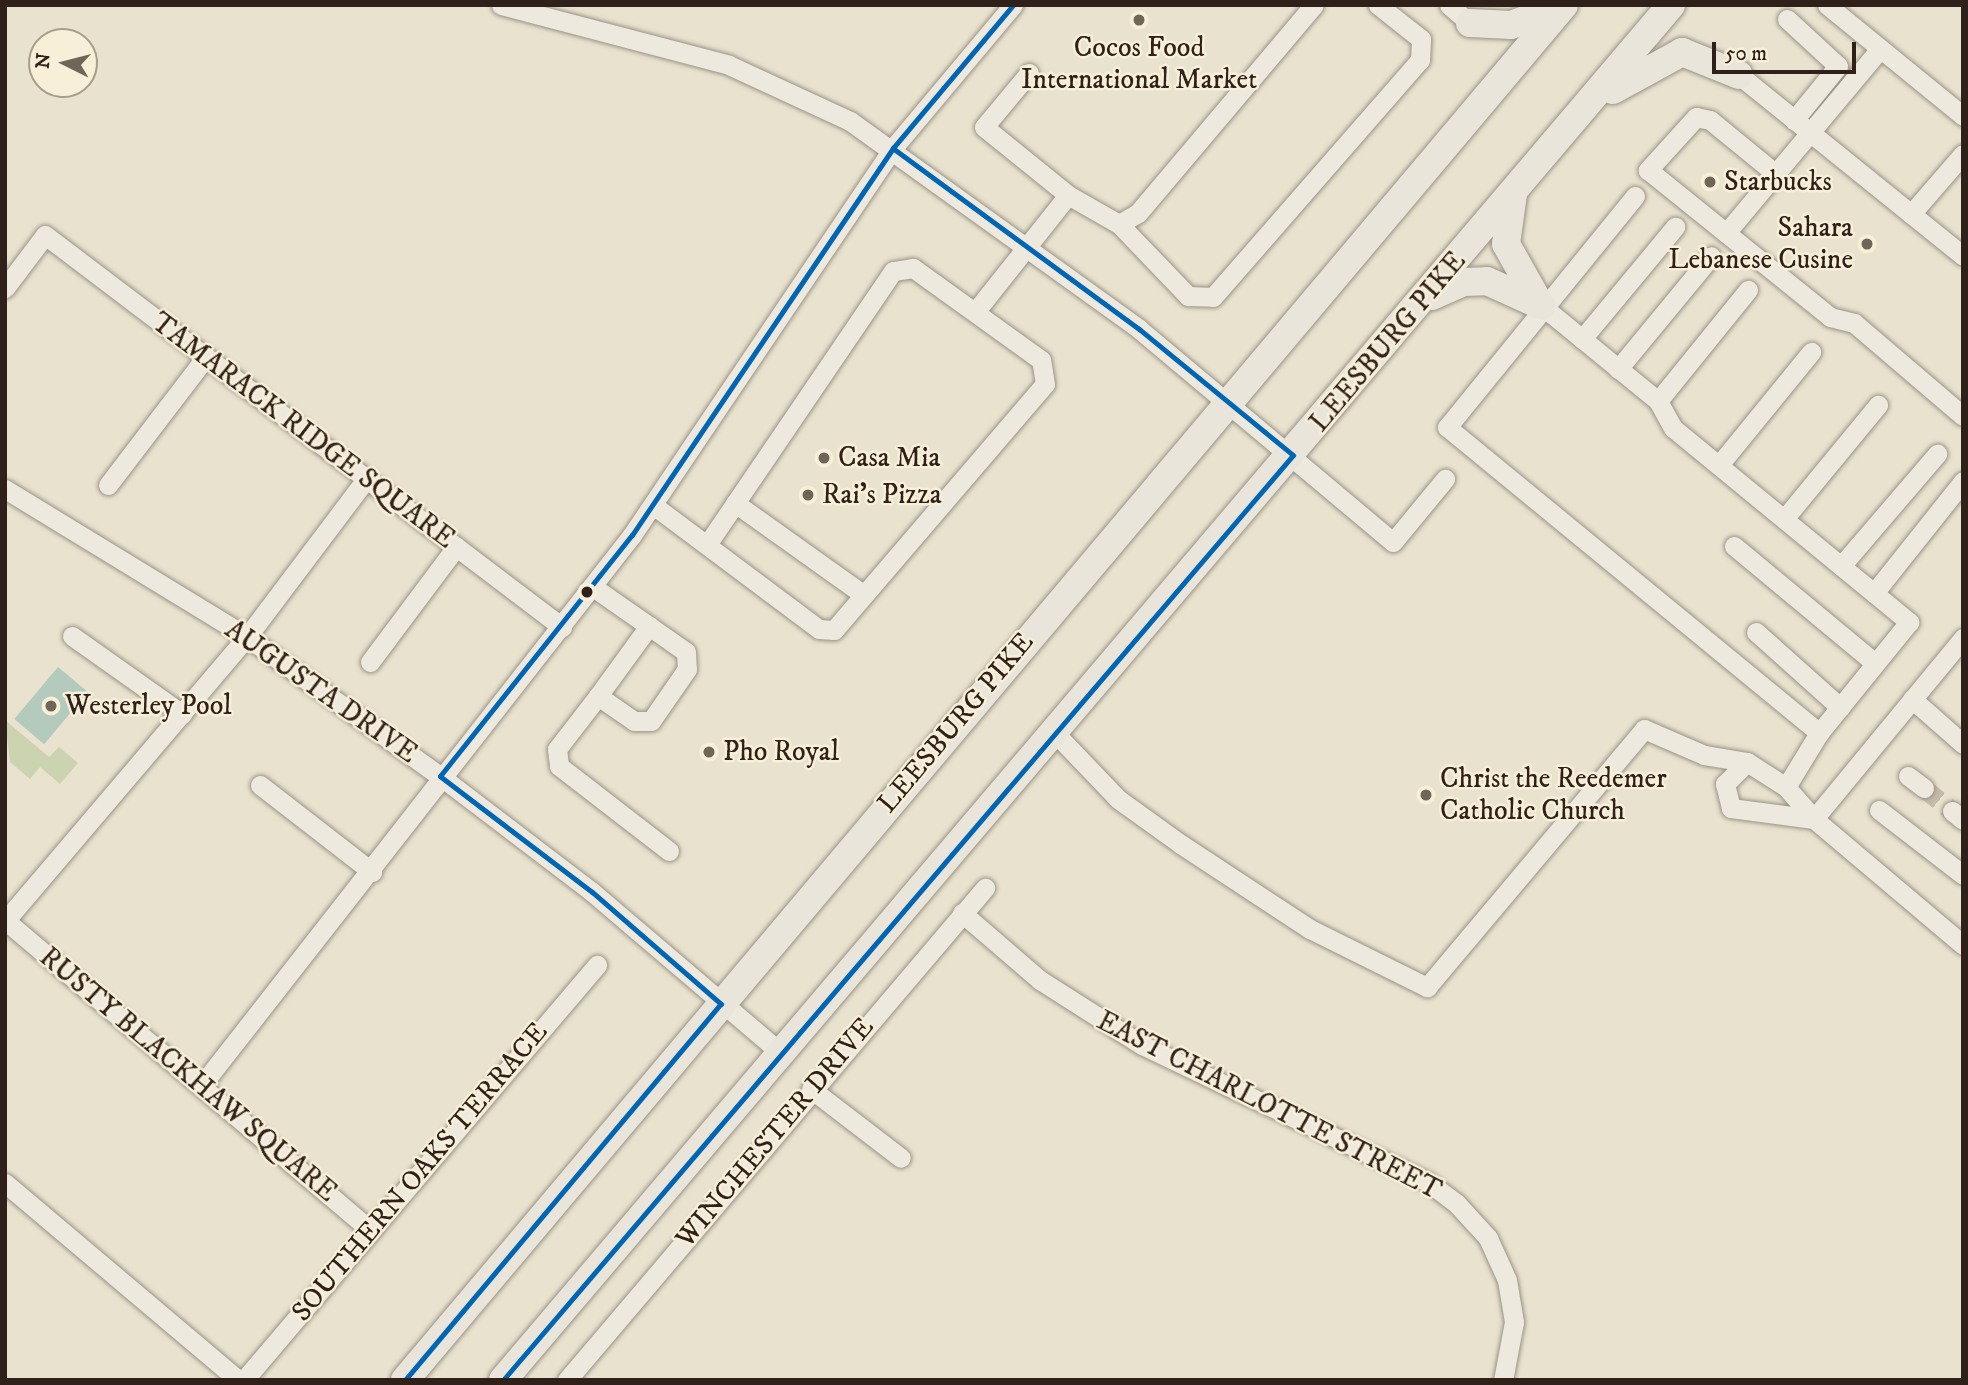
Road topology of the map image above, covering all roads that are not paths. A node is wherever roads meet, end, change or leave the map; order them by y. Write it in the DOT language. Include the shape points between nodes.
graph roads {
  1 [pos="501,5"];
  2 [pos="1013,5"];
  3 [pos="1314,5"];
  4 [pos="1378,5"];
  5 [pos="1563,5"];
  6 [pos="1671,5"];
  7 [pos="1827,5"];
  8 [pos="1459,14"];
  9 [pos="1787,19"];
  10 [pos="1880,49"];
  11 [pos="1507,72"];
  12 [pos="1029,73"];
  13 [pos="1738,75"];
  14 [pos="1584,109"];
  15 [pos="1962,114"];
  16 [pos="1794,120"];
  17 [pos="1810,133"];
  18 [pos="893,148"];
  19 [pos="1963,154"];
  20 [pos="1776,174"];
  21 [pos="1513,193"];
  22 [pos="1068,195"];
  23 [pos="1635,196"];
  24 [pos="1911,214"];
  25 [pos="1119,224"];
  26 [pos="1675,227"];
  27 [pos="1726,233"];
  28 [pos="1028,246"];
  29 [pos="1711,256"];
  30 [pos="1963,256"];
  31 [pos="5,288"];
  32 [pos="1748,290"];
  33 [pos="1421,304"];
  34 [pos="1542,306"];
  35 [pos="975,312"];
  36 [pos="1582,339"];
  37 [pos="1811,352"];
  38 [pos="206,357"];
  39 [pos="1618,369"];
  40 [pos="1658,401"];
  41 [pos="1233,404"];
  42 [pos="1878,405"];
  43 [pos="1963,416"];
  44 [pos="1293,454"];
  45 [pos="1937,454"];
  46 [pos="1718,465"];
  47 [pos="366,479"];
  48 [pos="1445,480"];
  49 [pos="1963,481"];
  50 [pos="108,485"];
  51 [pos="5,489"];
  52 [pos="736,503"];
  53 [pos="653,505"];
  54 [pos="1784,519"];
  55 [pos="707,545"];
  56 [pos="456,547"];
  57 [pos="1734,547"];
  58 [pos="1841,566"];
  59 [pos="593,587"];
  60 [pos="1874,593"];
  61 [pos="864,595"];
  62 [pos="649,626"];
  63 [pos="562,627"];
  64 [pos="1756,632"];
  65 [pos="72,636"];
  66 [pos="247,637"];
  67 [pos="1963,638"];
  68 [pos="370,662"];
  69 [pos="1875,663"];
  70 [pos="598,696"];
  71 [pos="1912,699"];
  72 [pos="1840,707"];
  73 [pos="182,714"];
  74 [pos="1055,733"];
  75 [pos="1819,733"];
  76 [pos="1963,744"];
  77 [pos="1704,755"];
  78 [pos="1747,762"];
  79 [pos="440,776"];
  80 [pos="1908,776"];
  81 [pos="260,785"];
  82 [pos="1786,787"];
  83 [pos="1924,788"];
  84 [pos="1725,803"];
  85 [pos="1879,810"];
  86 [pos="1814,820"];
  87 [pos="668,851"];
  88 [pos="372,872"];
  89 [pos="1963,875"];
  90 [pos="985,888"];
  91 [pos="962,913"];
  92 [pos="6,921"];
  93 [pos="1963,945"];
  94 [pos="597,965"];
  95 [pos="721,1004"];
  96 [pos="780,1053"];
  97 [pos="201,1086"];
  98 [pos="811,1089"];
  99 [pos="901,1158"];
  100 [pos="5,1183"];
  101 [pos="371,1230"];
  102 [pos="238,1380"];
  103 [pos="244,1380"];
  104 [pos="405,1380"];
  105 [pos="503,1380"];
  106 [pos="567,1380"];
  107 [pos="1503,1380"];
  1 -- 18 [label="street" via="729,65 813,100"];
  2 -- 18 [label="street"];
  3 -- 25 [label="street" via="1138,213"];
  4 -- 25 [label="street" via="1421,39 1420,60 1213,297 1200,300 1188,296"];
  5 -- 8 [label="highway" via="1511,25"];
  5 -- 11 [label="highway, LEESBURG PIKE"];
  6 -- 14 [label="highway, LEESBURG PIKE"];
  7 -- 10 [label="street"];
  8 -- 11 [label="highway" via="1494,47"];
  9 -- 16 [label="street" via="1838,66"];
  10 -- 15 [label="street"];
  10 -- 17 [label="street"];
  11 -- 41 [label="highway, LEESBURG PIKE"];
  12 -- 22 [label="street" via="984,127"];
  13 -- 14 [label="highway" via="1700,55 1674,53"];
  13 -- 16 [label="street"];
  14 -- 21 [label="highway, LEESBURG PIKE"];
  16 -- 17 [label="street"];
  17 -- 20 [label="street"];
  17 -- 24 [label="street"];
  18 -- 28 [label="street"];
  18 -- 53 [label="street"];
  19 -- 24 [label="street"];
  20 -- 27 [label="street"];
  20 -- 27 [label="street" via="1710,120 1685,124 1648,170"];
  21 -- 33 [label="highway, LEESBURG PIKE"];
  21 -- 34 [label="highway" via="1507,217 1509,257"];
  22 -- 25 [label="street"];
  22 -- 28 [label="street"];
  23 -- 34 [label="street"];
  24 -- 30 [label="street"];
  26 -- 36 [label="street"];
  27 -- 43 [label="street" via="1830,317 1854,323"];
  28 -- 35 [label="street"];
  28 -- 41 [label="street"];
  29 -- 39 [label="street"];
  31 -- 38 [label="street, TAMARACK RIDGE SQUARE" via="45,235"];
  32 -- 40 [label="street"];
  33 -- 34 [label="highway" via="1475,281 1498,284"];
  33 -- 44 [label="highway, LEESBURG PIKE"];
  34 -- 36 [label="street"];
  34 -- 75 [label="street" via="1447,427"];
  35 -- 52 [label="street" via="912,268 893,271"];
  35 -- 61 [label="street" via="1041,359 1045,384"];
  36 -- 39 [label="street"];
  37 -- 46 [label="street"];
  38 -- 47 [label="street, TAMARACK RIDGE SQUARE"];
  38 -- 50 [label="street"];
  39 -- 40 [label="street"];
  40 -- 46 [label="street" via="1673,428"];
  41 -- 44 [label="street"];
  41 -- 95 [label="highway, LEESBURG PIKE" via="940,740"];
  42 -- 54 [label="street"];
  44 -- 48 [label="street" via="1393,542"];
  44 -- 74 [label="highway, LEESBURG PIKE"];
  45 -- 58 [label="street"];
  46 -- 54 [label="street"];
  47 -- 56 [label="street, TAMARACK RIDGE SQUARE"];
  47 -- 66 [label="street"];
  49 -- 60 [label="street"];
  51 -- 66 [label="street, AUGUSTA DRIVE"];
  52 -- 55 [label="street"];
  52 -- 61 [label="street"];
  53 -- 55 [label="street"];
  53 -- 59 [label="street"];
  54 -- 58 [label="street"];
  55 -- 61 [label="street" via="819,629 834,630"];
  56 -- 63 [label="street, TAMARACK RIDGE SQUARE"];
  56 -- 68 [label="street"];
  57 -- 69 [label="street"];
  58 -- 60 [label="street"];
  59 -- 62 [label="street"];
  59 -- 63 [label="street"];
  60 -- 69 [label="street" via="1909,622"];
  62 -- 70 [label="street"];
  62 -- 70 [label="street" via="686,652 687,669 651,721 634,721"];
  63 -- 79 [label="street"];
  64 -- 72 [label="street"];
  65 -- 73 [label="street"];
  66 -- 73 [label="street"];
  66 -- 79 [label="street, AUGUSTA DRIVE"];
  67 -- 71 [label="street"];
  69 -- 72 [label="street"];
  70 -- 87 [label="street" via="557,749 559,766"];
  71 -- 76 [label="street"];
  71 -- 86 [label="street"];
  72 -- 75 [label="street"];
  73 -- 92 [label="street"];
  74 -- 77 [label="street" via="1118,799 1182,845 1310,929 1427,987 1644,729"];
  74 -- 96 [label="highway, LEESBURG PIKE"];
  75 -- 82 [label="street"];
  77 -- 78 [label="street"];
  77 -- 84 [label="street"];
  78 -- 82 [label="street"];
  78 -- 84 [label="street" via="1729,775"];
  79 -- 88 [label="street"];
  79 -- 95 [label="street, AUGUSTA DRIVE" via="592,892"];
  80 -- 83 [label="street"];
  81 -- 88 [label="street"];
  82 -- 86 [label="street"];
  84 -- 86 [label="street" via="1748,814"];
  85 -- 89 [label="street"];
  86 -- 93 [label="street"];
  88 -- 97 [label="street"];
  90 -- 91 [label="street, WINCHESTER DRIVE"];
  91 -- 98 [label="street, WINCHESTER DRIVE"];
  91 -- 107 [label="street, EAST CHARLOTTE STREET" via="1040,979 1142,1045 1428,1182 1457,1204 1488,1238 1507,1280 1514,1322"];
  92 -- 97 [label="street, RUSTY BLACKHAW SQUARE"];
  94 -- 101 [label="street, SOUTHERN OAKS TERRACE"];
  95 -- 96 [label="street, AUGUSTA DRIVE"];
  95 -- 104 [label="highway, LEESBURG PIKE"];
  96 -- 105 [label="highway, LEESBURG PIKE"];
  97 -- 101 [label="street, RUSTY BLACKHAW SQUARE"];
  98 -- 99 [label="street"];
  98 -- 106 [label="street, WINCHESTER DRIVE"];
  100 -- 102 [label="street"];
  101 -- 103 [label="street, SOUTHERN OAKS TERRACE"];
}
